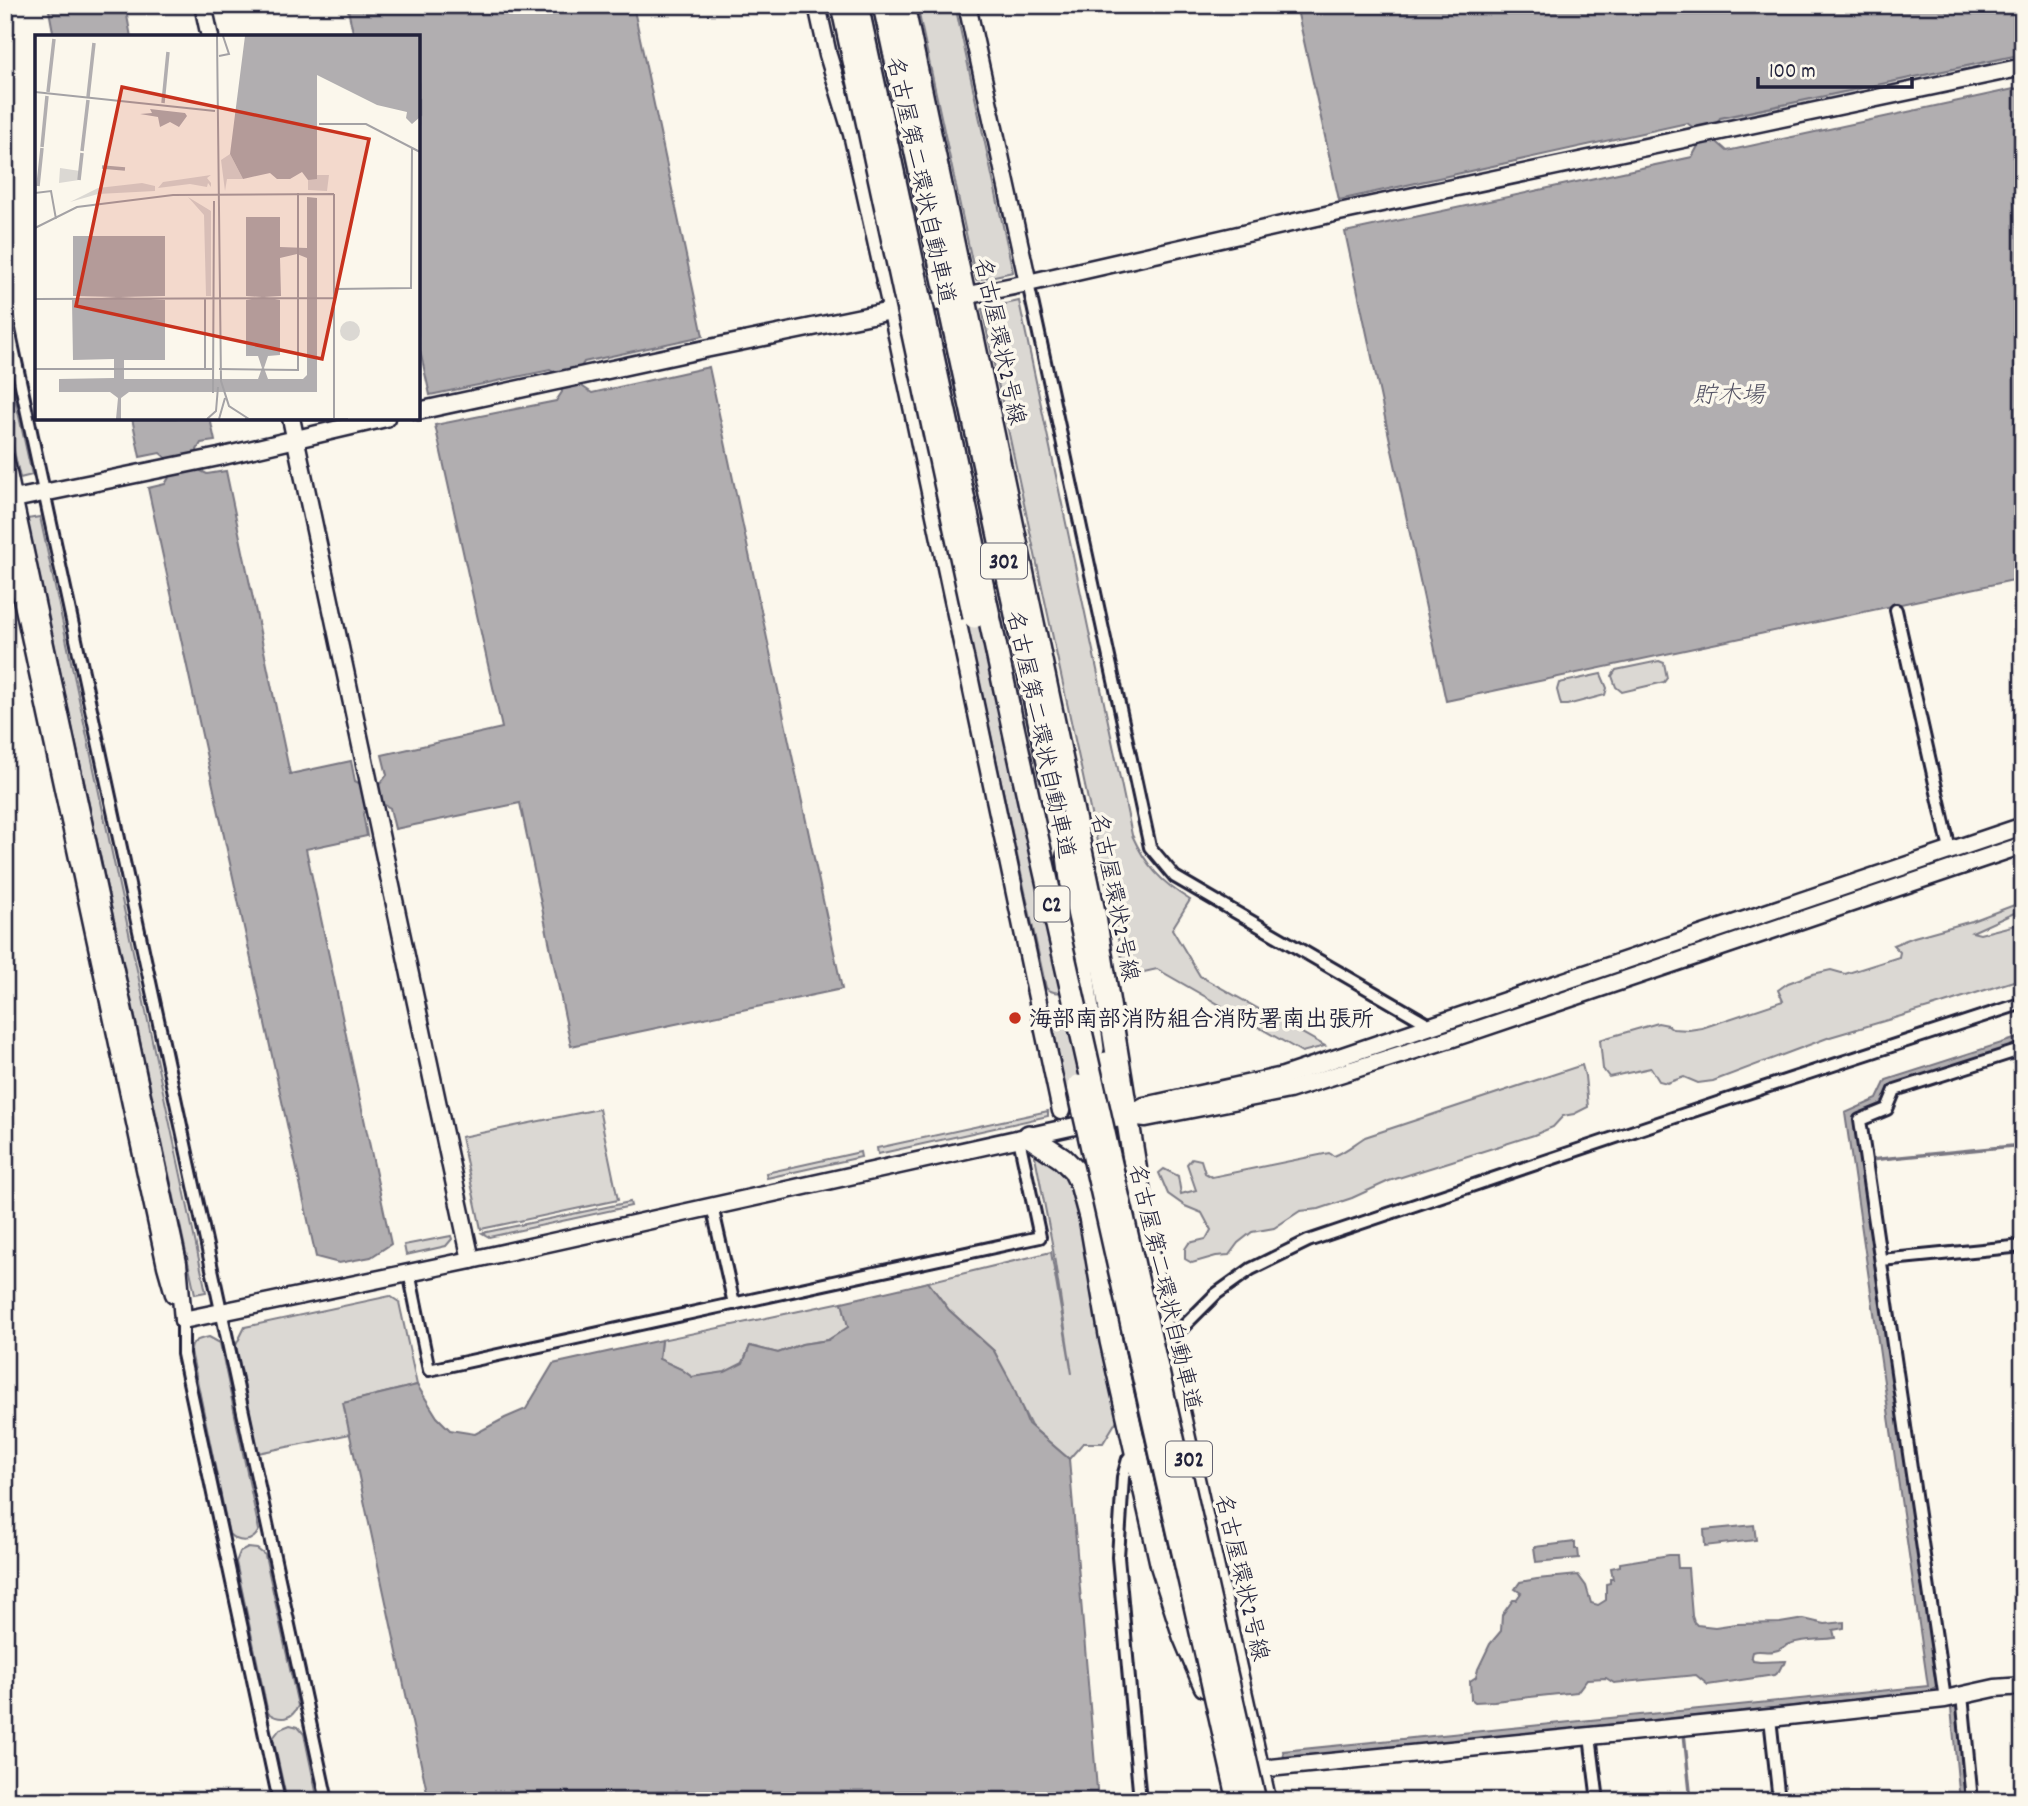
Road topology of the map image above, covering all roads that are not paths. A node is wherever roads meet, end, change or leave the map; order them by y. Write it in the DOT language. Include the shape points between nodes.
graph roads {
  1 [pos="203,5"];
  2 [pos="817,5"];
  3 [pos="842,5"];
  4 [pos="858,5"];
  5 [pos="884,5"];
  6 [pos="903,5"];
  7 [pos="967,5"];
  8 [pos="210,35"];
  9 [pos="2023,67"];
  10 [pos="1028,282"];
  11 [pos="957,298"];
  12 [pos="5,311"];
  13 [pos="892,312"];
  14 [pos="420,411"];
  15 [pos="291,420"];
  16 [pos="377,420"];
  17 [pos="295,439"];
  18 [pos="5,458"];
  19 [pos="44,492"];
  20 [pos="14,499"];
  21 [pos="5,520"];
  22 [pos="17,575"];
  23 [pos="1896,610"];
  24 [pos="2023,826"];
  25 [pos="2023,845"];
  26 [pos="1950,850"];
  27 [pos="1102,960"];
  28 [pos="2023,1003"];
  29 [pos="1430,1025"];
  30 [pos="2023,1049"];
  31 [pos="1061,1111"];
  32 [pos="1127,1115"];
  33 [pos="1102,1120"];
  34 [pos="1024,1138"];
  35 [pos="712,1206"];
  36 [pos="2023,1246"];
  37 [pos="471,1260"];
  38 [pos="1881,1260"];
  39 [pos="409,1272"];
  40 [pos="734,1304"];
  41 [pos="220,1311"];
  42 [pos="183,1320"];
  43 [pos="1164,1346"];
  44 [pos="1136,1450"];
  45 [pos="1182,1582"];
  46 [pos="1205,1686"];
  47 [pos="2023,1686"];
  48 [pos="1962,1695"];
  49 [pos="1945,1699"];
  50 [pos="1770,1718"];
  51 [pos="1590,1736"];
  52 [pos="1259,1769"];
  53 [pos="279,1801"];
  54 [pos="327,1801"];
  55 [pos="1140,1801"];
  56 [pos="1230,1801"];
  57 [pos="1239,1801"];
  58 [pos="1255,1801"];
  59 [pos="1265,1801"];
  60 [pos="1598,1801"];
  61 [pos="1779,1801"];
  62 [pos="1972,1801"];
  1 -- 8 [label="street"];
  2 -- 13 [label="street"];
  3 -- 57 [label="highway, 名古屋第二環状自動車道 / C2, bridge" via="1016,813"];
  4 -- 58 [label="highway, 名古屋第二環状自動車道 / C2, bridge" via="1034,824"];
  5 -- 11 [label="highway, 名古屋環状2号線 / 302"];
  6 -- 11 [label="highway, 名古屋環状2号線 / 302"];
  7 -- 10 [label="street"];
  9 -- 10 [label="street"];
  10 -- 11 [label="street"];
  10 -- 29 [label="street" via="1150,847 1175,877"];
  11 -- 13 [label="street"];
  11 -- 27 [label="highway, 名古屋環状2号線 / 302"];
  11 -- 33 [label="highway, 名古屋環状2号線 / 302" via="1068,858"];
  12 -- 19 [label="street"];
  13 -- 14 [label="street"];
  13 -- 31 [label="street"];
  15 -- 17 [label="street"];
  16 -- 17 [label="street"];
  17 -- 19 [label="street"];
  17 -- 37 [label="street"];
  18 -- 20 [label="street"];
  19 -- 20 [label="street"];
  19 -- 41 [label="street"];
  20 -- 22 [label="street"];
  21 -- 22 [label="street"];
  22 -- 42 [label="street" via="178,1263"];
  23 -- 26 [label="street"];
  24 -- 26 [label="street"];
  25 -- 32 [label="street" via="1289,1090 1146,1118"];
  26 -- 29 [label="street"];
  27 -- 32 [label="highway, 名古屋環状2号線 / 302"];
  27 -- 33 [label="highway" via="1100,1000 1109,1086"];
  28 -- 43 [label="street" via="1308,1241 1251,1269 1216,1294"];
  29 -- 32 [label="street" via="1283,1076 1144,1106"];
  30 -- 38 [label="street" via="1895,1090 1887,1110 1860,1120"];
  32 -- 33 [label="street"];
  32 -- 43 [label="highway, 名古屋環状2号線 / 302"];
  32 -- 45 [label="highway" via="1121,1133 1123,1172 1149,1353 1179,1496"];
  33 -- 34 [label="street"];
  33 -- 45 [label="highway, 名古屋環状2号線 / 302" via="1127,1350"];
  34 -- 35 [label="street"];
  34 -- 40 [label="street" via="1040,1237"];
  34 -- 44 [label="highway" via="1062,1158 1082,1184"];
  35 -- 37 [label="street"];
  35 -- 40 [label="street"];
  36 -- 38 [label="street"];
  37 -- 39 [label="street"];
  38 -- 49 [label="street"];
  39 -- 40 [label="street" via="429,1370"];
  39 -- 41 [label="street"];
  41 -- 42 [label="street"];
  41 -- 54 [label="street"];
  42 -- 53 [label="street" via="183,1354"];
  43 -- 52 [label="highway, 名古屋環状2号線 / 302"];
  44 -- 46 [label="highway" via="1166,1581"];
  44 -- 55 [label="street" via="1123,1477 1118,1557"];
  45 -- 46 [label="highway, 名古屋環状2号線 / 302"];
  46 -- 56 [label="highway, 名古屋環状2号線 / 302"];
  47 -- 48 [label="street"];
  48 -- 49 [label="street"];
  48 -- 62 [label="street"];
  49 -- 50 [label="street"];
  50 -- 51 [label="street"];
  50 -- 61 [label="street"];
  51 -- 52 [label="street"];
  51 -- 60 [label="street"];
  52 -- 59 [label="highway, 名古屋環状2号線 / 302"];
}
